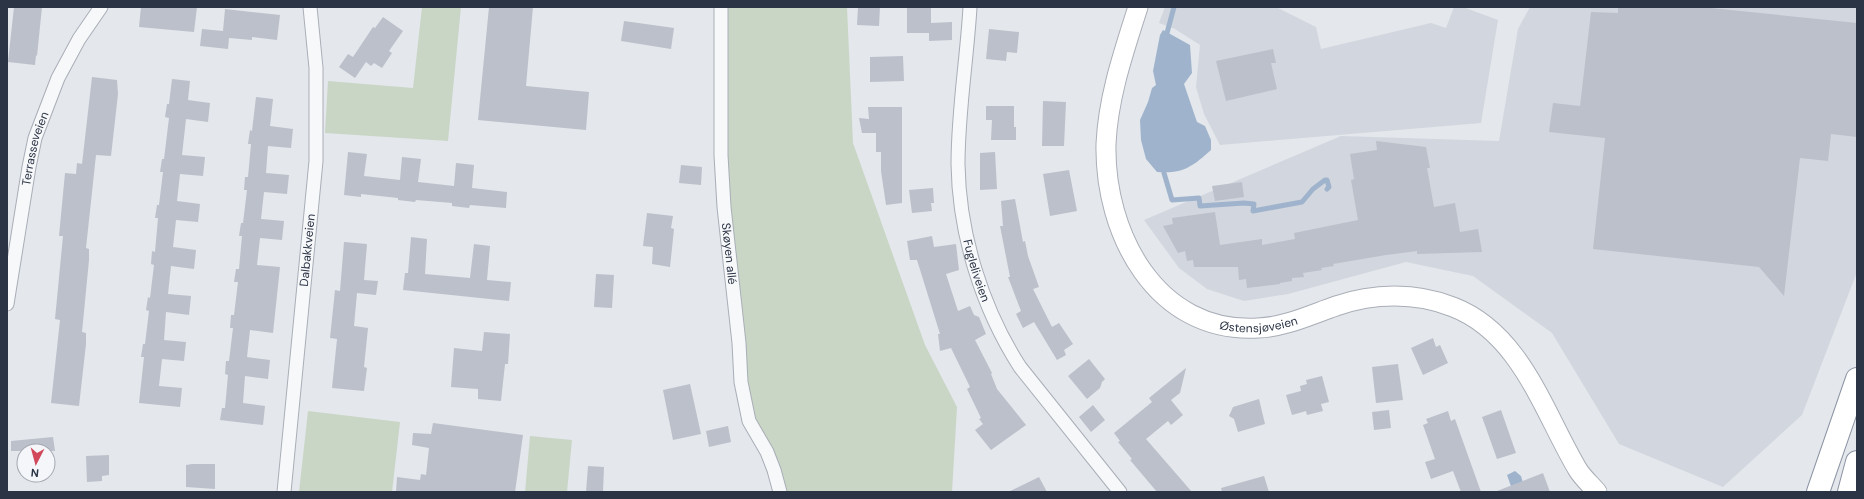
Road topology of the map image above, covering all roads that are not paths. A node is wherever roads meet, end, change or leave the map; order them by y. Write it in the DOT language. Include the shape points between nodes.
graph roads {
  1 [pos="101,7"];
  2 [pos="310,7"];
  3 [pos="721,7"];
  4 [pos="970,7"];
  5 [pos="1138,7"];
  6 [pos="7,304"];
  7 [pos="1857,379"];
  8 [pos="1857,462"];
  9 [pos="1579,472"];
  10 [pos="1817,488"];
  11 [pos="284,492"];
  12 [pos="780,492"];
  13 [pos="1120,492"];
  14 [pos="1583,492"];
  15 [pos="1597,492"];
  16 [pos="1849,492"];
  1 -- 6 [label="street, Terrasseveien" via="79,39 58,78 35,138"];
  2 -- 11 [label="street, Dalbakkveien" via="316,68 316,160"];
  3 -- 12 [label="street, Skøyen allé" via="721,155 741,382 749,421 767,452"];
  4 -- 13 [label="street, Fugleliveien" via="958,166 971,254 983,291 1020,367"];
  5 -- 9 [label="main road, Østensjøveien" via="1108,121 1106,163 1118,226 1131,253 1150,282 1172,302 1192,314 1207,321 1239,328 1279,326 1354,300 1373,297 1418,297 1453,307 1482,324 1517,361 1538,394"];
  7 -- 10 [label="highway"];
  8 -- 16 [label="highway"];
  9 -- 14 [label="main road, Østensjøveien"];
  9 -- 15 [label="main road, Østensjøveien"];
}
